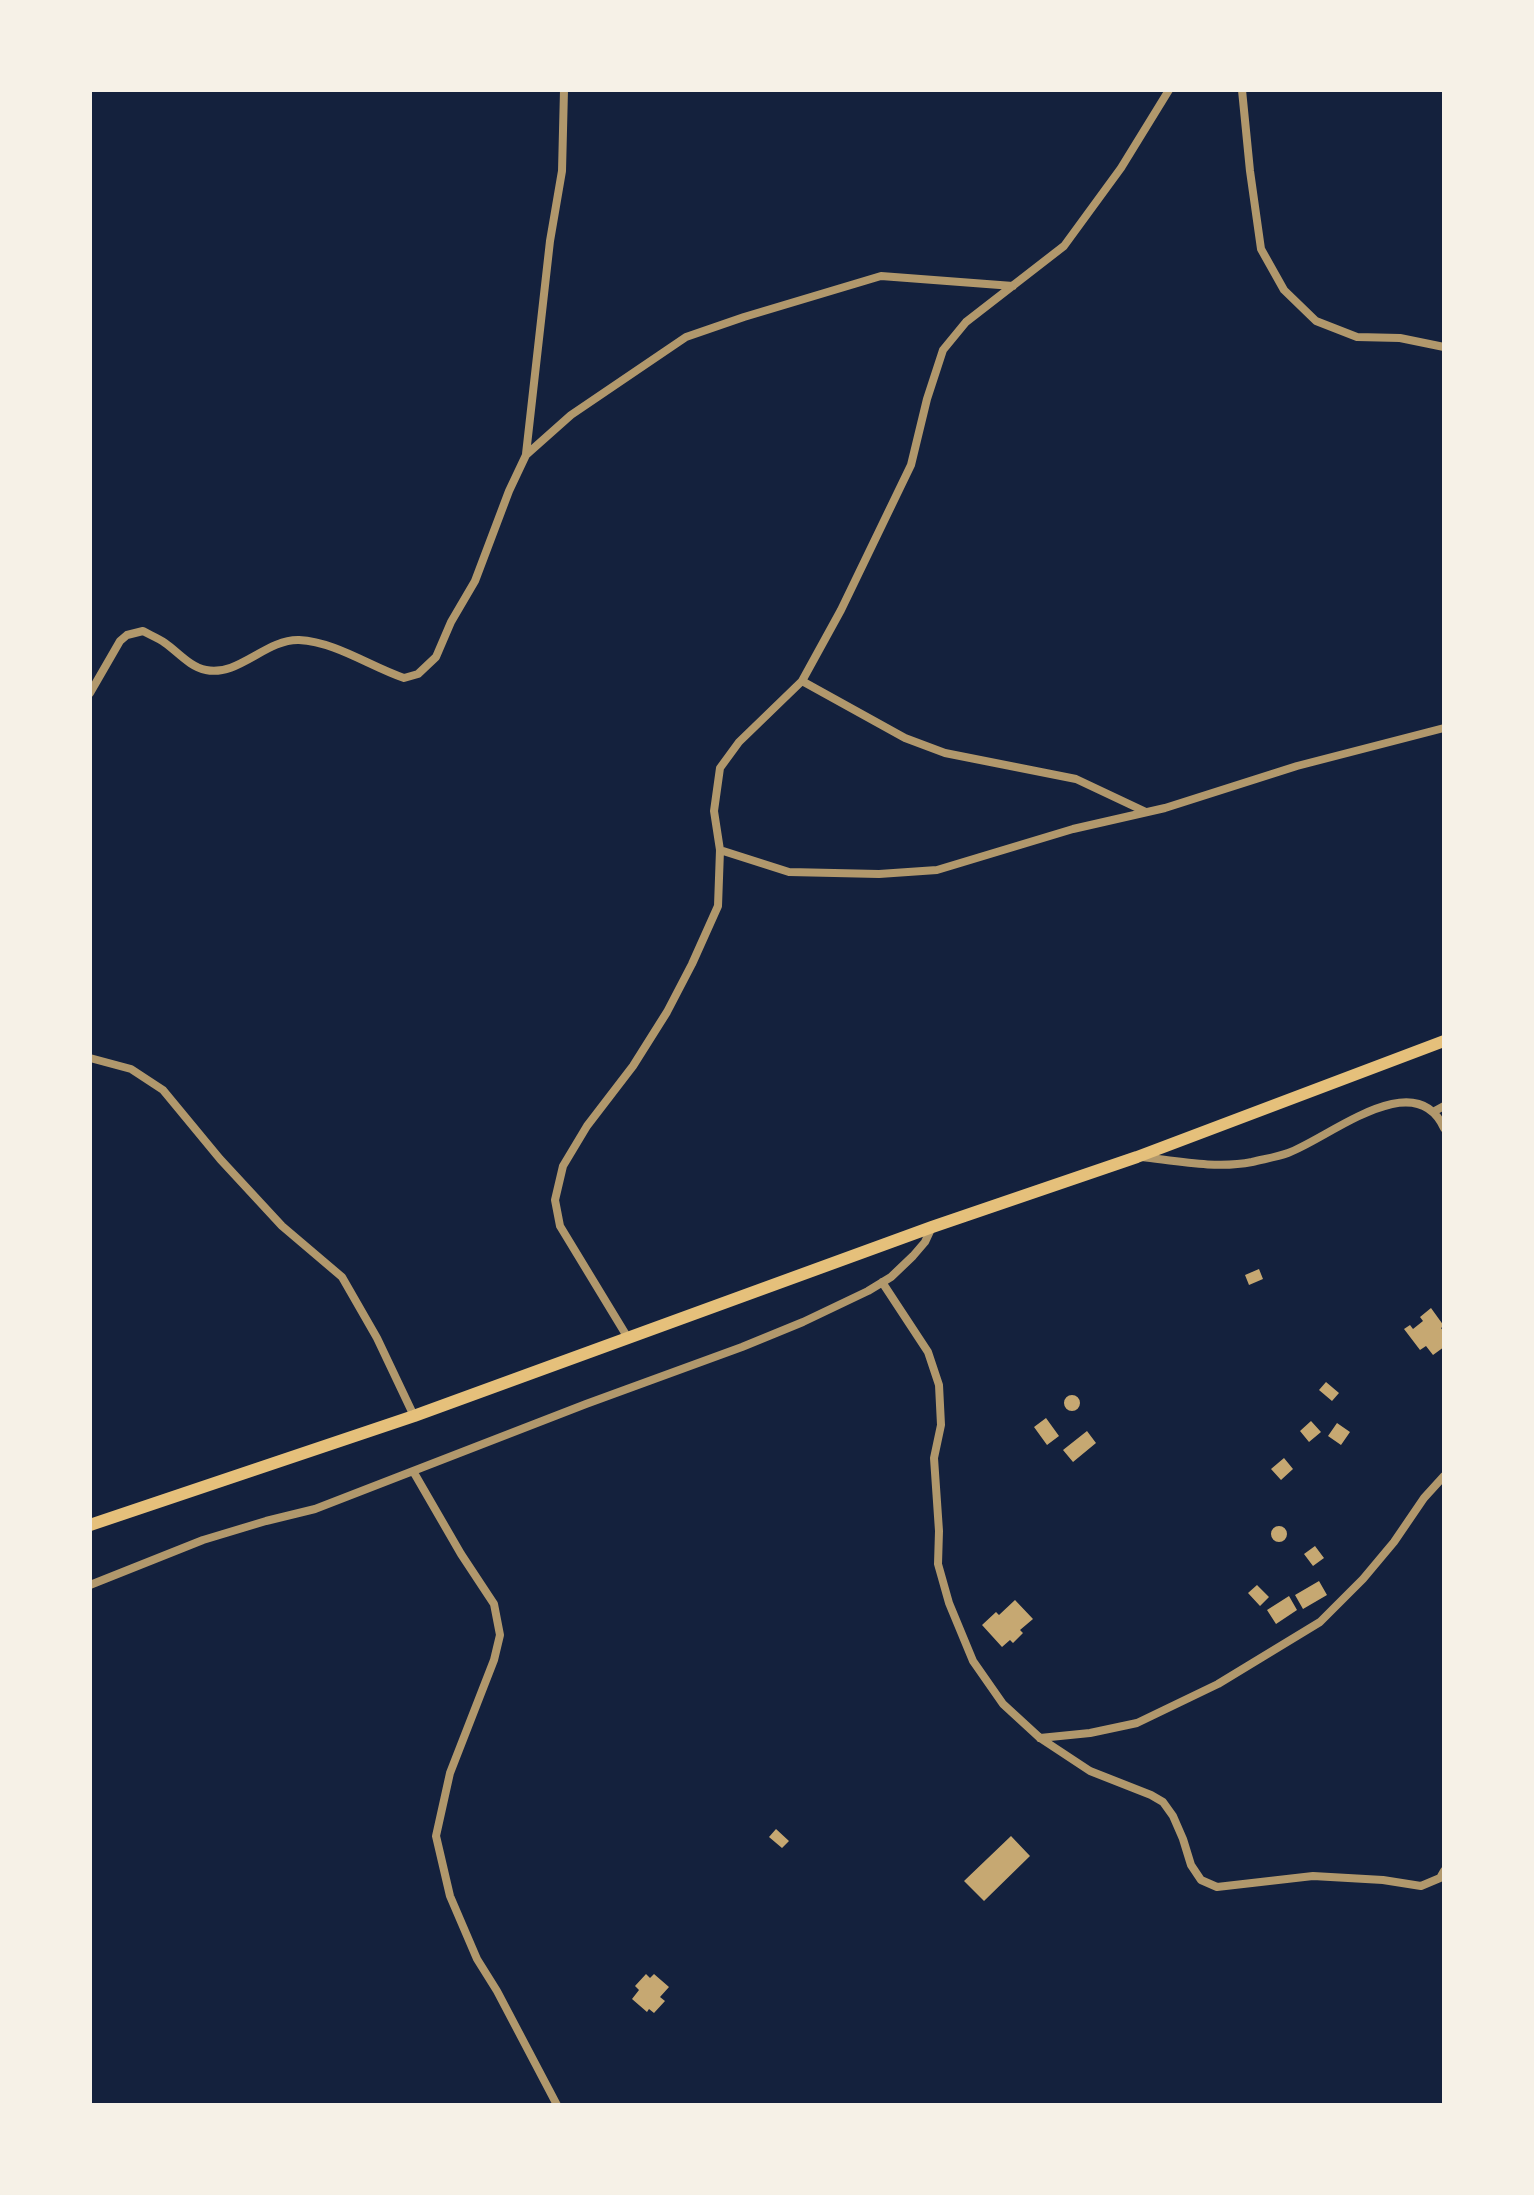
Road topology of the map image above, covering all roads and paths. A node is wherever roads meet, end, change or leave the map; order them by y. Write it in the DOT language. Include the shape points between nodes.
graph roads {
  1 [pos="564,90"];
  2 [pos="1169,90"];
  3 [pos="1242,90"];
  4 [pos="1013,286"];
  5 [pos="1444,347"];
  6 [pos="526,455"];
  7 [pos="802,681"];
  8 [pos="90,693"];
  9 [pos="1444,728"];
  10 [pos="1147,812"];
  11 [pos="720,850"];
  12 [pos="1444,1041"];
  13 [pos="90,1058"];
  14 [pos="1444,1106"];
  15 [pos="1433,1112"];
  16 [pos="1444,1128"];
  17 [pos="1137,1157"];
  18 [pos="932,1227"];
  19 [pos="882,1282"];
  20 [pos="628,1338"];
  21 [pos="414,1416"];
  22 [pos="413,1471"];
  23 [pos="1444,1476"];
  24 [pos="90,1525"];
  25 [pos="90,1585"];
  26 [pos="1040,1738"];
  27 [pos="1444,1871"];
  28 [pos="557,2105"];
  1 -- 6 [label="street" via="562,171"];
  2 -- 4 [label="street" via="1064,246"];
  3 -- 5 [label="street" via="1261,249 1284,290 1316,321 1357,337"];
  4 -- 6 [label="street" via="881,276 686,337 571,415"];
  4 -- 7 [label="street" via="966,322 943,350 911,465"];
  6 -- 8 [label="street" via="475,581 436,657 418,674 404,678 315,642 294,640 264,649 243,663 204,670 143,631 120,641"];
  7 -- 10 [label="street" via="905,738 945,753 1076,779"];
  7 -- 11 [label="street" via="739,742 720,768 714,811"];
  9 -- 10 [label="street"];
  10 -- 11 [label="street" via="937,870 789,872"];
  11 -- 20 [label="street" via="718,906 692,964 633,1066 563,1166 555,1200 560,1226"];
  12 -- 17 [label="main road"];
  13 -- 21 [label="street" via="131,1069 163,1090 282,1226 342,1277"];
  14 -- 15 [label="street"];
  15 -- 16 [label="street"];
  15 -- 17 [label="street" via="1411,1101 1376,1108 1289,1152 1249,1162"];
  17 -- 18 [label="main road"];
  18 -- 19 [label="street" via="913,1256"];
  18 -- 20 [label="main road"];
  19 -- 22 [label="street" via="742,1347"];
  19 -- 26 [label="street" via="928,1352 939,1385 941,1425 934,1458 938,1564 949,1603 973,1661 1003,1704"];
  20 -- 21 [label="main road"];
  21 -- 24 [label="main road"];
  22 -- 25 [label="street" via="315,1509 203,1540"];
  22 -- 28 [label="street" via="494,1604 500,1635 450,1773 436,1836 450,1896 477,1959"];
  23 -- 26 [label="street" via="1363,1579 1320,1622 1218,1684 1137,1723"];
  26 -- 27 [label="street" via="1090,1771 1163,1802 1191,1865 1201,1880 1217,1887 1313,1876 1421,1886"];
}
